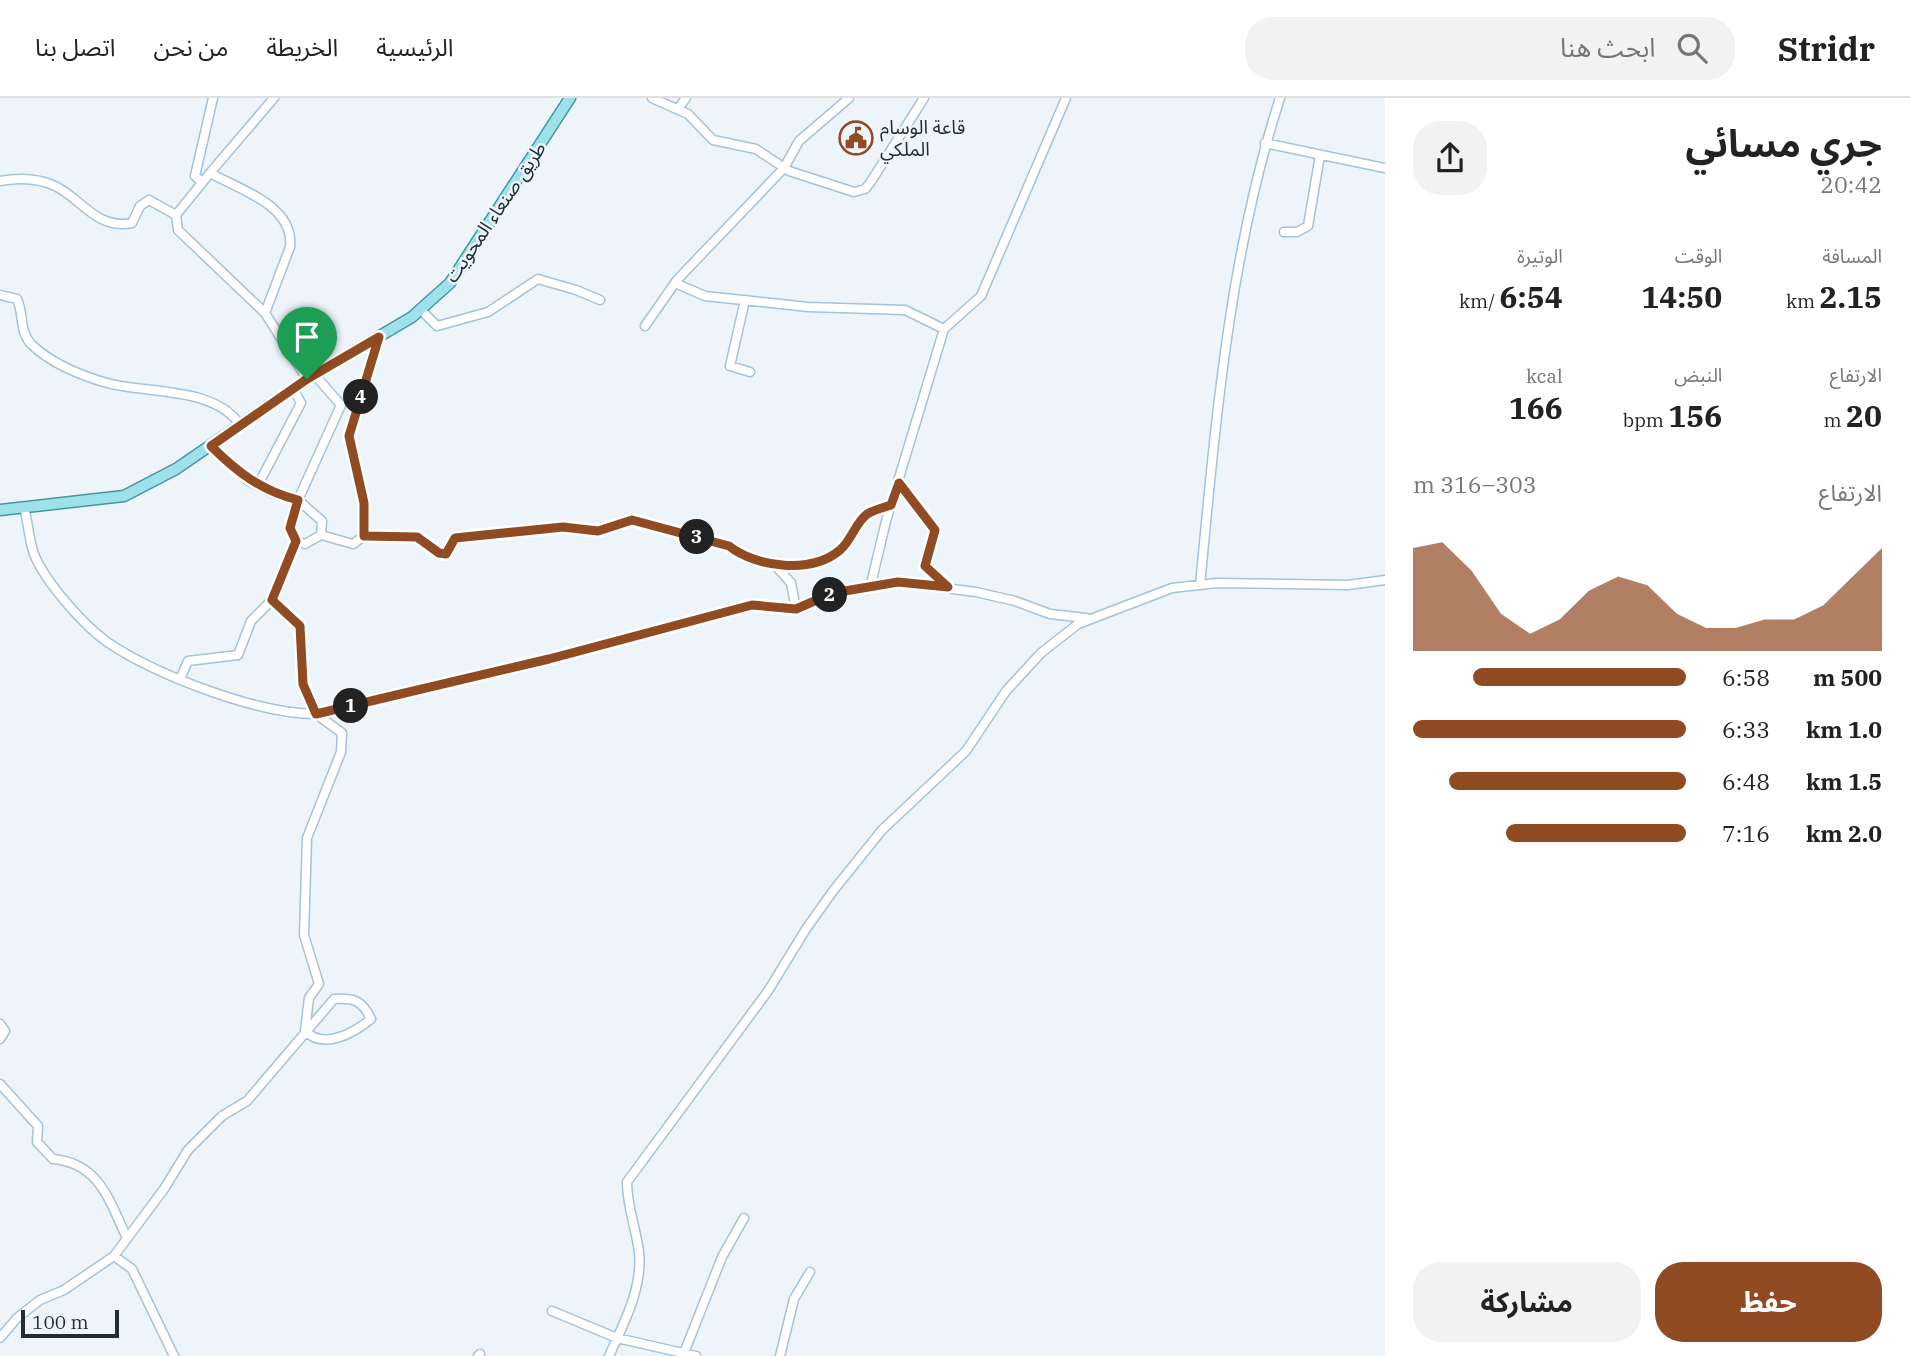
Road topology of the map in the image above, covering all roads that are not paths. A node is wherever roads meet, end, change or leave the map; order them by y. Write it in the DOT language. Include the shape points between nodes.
graph roads {
  1 [pos="274,98"];
  2 [pos="570,98"];
  3 [pos="652,98"];
  4 [pos="686,98"];
  5 [pos="849,98"];
  6 [pos="924,98"];
  7 [pos="1066,98"];
  8 [pos="1280,98"];
  9 [pos="211,99"];
  10 [pos="678,109"];
  11 [pos="1265,143"];
  12 [pos="1320,155"];
  13 [pos="784,168"];
  14 [pos="1385,168"];
  15 [pos="210,173"];
  16 [pos="0,181"];
  17 [pos="202,182"];
  18 [pos="176,215"];
  19 [pos="1284,232"];
  20 [pos="675,283"];
  21 [pos="0,295"];
  22 [pos="600,300"];
  23 [pos="745,300"];
  24 [pos="421,309"];
  25 [pos="265,313"];
  26 [pos="645,326"];
  27 [pos="944,329"];
  28 [pos="379,337"];
  29 [pos="750,372"];
  30 [pos="310,376"];
  31 [pos="293,388"];
  32 [pos="241,426"];
  33 [pos="211,446"];
  34 [pos="899,483"];
  35 [pos="258,485"];
  36 [pos="298,500"];
  37 [pos="891,505"];
  38 [pos="24,507"];
  39 [pos="0,510"];
  40 [pos="321,535"];
  41 [pos="364,536"];
  42 [pos="296,541"];
  43 [pos="776,566"];
  44 [pos="1385,580"];
  45 [pos="1200,585"];
  46 [pos="948,587"];
  47 [pos="870,588"];
  48 [pos="272,600"];
  49 [pos="796,609"];
  50 [pos="1092,618"];
  51 [pos="180,679"];
  52 [pos="316,714"];
  53 [pos="0,1024"];
  54 [pos="304,1031"];
  55 [pos="0,1039"];
  56 [pos="1,1086"];
  57 [pos="744,1218"];
  58 [pos="126,1236"];
  59 [pos="114,1256"];
  60 [pos="810,1272"];
  61 [pos="552,1311"];
  62 [pos="0,1338"];
  63 [pos="617,1338"];
  64 [pos="684,1353"];
  65 [pos="174,1356"];
  66 [pos="609,1356"];
  67 [pos="696,1356"];
  68 [pos="780,1356"];
  1 -- 15 [label="street"];
  2 -- 24 [label="main road, طريق صنعاء المحويت" via="450,283"];
  3 -- 10 [label="street"];
  4 -- 10 [label="street"];
  5 -- 13 [label="street" via="799,141"];
  6 -- 13 [label="street" via="861,191 847,191"];
  7 -- 27 [label="street" via="981,296"];
  8 -- 11 [label="street"];
  9 -- 17 [label="street" via="195,176"];
  10 -- 13 [label="street" via="709,138 760,150"];
  11 -- 12 [label="street"];
  11 -- 45 [label="street" via="1226,337"];
  12 -- 14 [label="street"];
  12 -- 19 [label="street" via="1308,226"];
  13 -- 20 [label="street"];
  15 -- 17 [label="street"];
  15 -- 25 [label="street" via="264,202 287,223 290,247"];
  16 -- 18 [label="street" via="30,179 56,186 92,215 123,224 132,222 149,200"];
  17 -- 18 [label="street"];
  18 -- 25 [label="street" via="178,230"];
  20 -- 23 [label="street" via="705,296"];
  20 -- 26 [label="street"];
  21 -- 32 [label="street" via="17,299 24,334 61,365 106,383 211,401 235,416"];
  22 -- 24 [label="street" via="538,279 471,319 437,326"];
  23 -- 27 [label="street" via="905,310"];
  23 -- 29 [label="street" via="730,366"];
  24 -- 28 [label="main road, طريق صنعاء المحويت"];
  25 -- 30 [label="street"];
  27 -- 34 [label="street"];
  28 -- 30 [label="main road, طريق صنعاء المحويت"];
  28 -- 41 [label="street" via="349,436 364,503"];
  30 -- 31 [label="main road, طريق صنعاء المحويت"];
  30 -- 36 [label="street" via="341,405"];
  31 -- 32 [label="main road, طريق صنعاء المحويت"];
  31 -- 35 [label="street" via="301,403"];
  32 -- 33 [label="main road, طريق صنعاء المحويت"];
  33 -- 35 [label="street"];
  33 -- 38 [label="main road, طريق صنعاء المحويت" via="124,496"];
  34 -- 37 [label="street"];
  34 -- 46 [label="street" via="935,530 925,566"];
  35 -- 36 [label="street" via="272,494"];
  36 -- 40 [label="street" via="322,521"];
  36 -- 42 [label="street" via="290,528"];
  37 -- 43 [label="street" via="866,515 842,549 825,560"];
  37 -- 47 [label="street"];
  38 -- 39 [label="main road, طريق صنعاء المحويت"];
  38 -- 51 [label="street" via="35,555 66,603 109,643"];
  40 -- 41 [label="street" via="353,544"];
  40 -- 42 [label="street" via="305,544"];
  41 -- 43 [label="street" via="417,537 446,554 455,538 563,527 598,531 632,520 729,546 742,556"];
  42 -- 48 [label="street"];
  43 -- 49 [label="street" via="791,583"];
  44 -- 45 [label="street" via="1348,585"];
  45 -- 50 [label="street" via="1172,587"];
  46 -- 47 [label="street" via="898,582"];
  46 -- 50 [label="street" via="1015,601 1050,614"];
  47 -- 49 [label="street" via="833,593"];
  48 -- 51 [label="street" via="251,621 238,655 188,661"];
  48 -- 52 [label="street" via="300,626 303,684"];
  49 -- 52 [label="street" via="752,605"];
  50 -- 63 [label="street" via="1041,653 1006,691 965,751 874,841 806,929 768,992 628,1182 639,1277"];
  51 -- 52 [label="street" via="292,714"];
  52 -- 54 [label="street" via="342,733 341,752 307,838 304,935 319,984 309,998"];
  53 -- 55 [label="street" via="5,1031"];
  54 -- 54 [label="street" via="310,1037 332,1039 353,1034 371,1019 364,1005 352,998 334,999"];
  54 -- 58 [label="street" via="247,1101 222,1116 188,1150"];
  56 -- 58 [label="street" via="37,1126 37,1142 53,1159 67,1160 99,1180"];
  57 -- 64 [label="street" via="722,1257"];
  58 -- 59 [label="street"];
  59 -- 62 [label="street" via="74,1284 40,1300"];
  59 -- 65 [label="street" via="132,1269"];
  60 -- 68 [label="street" via="794,1299"];
  61 -- 63 [label="street"];
  63 -- 64 [label="street"];
  63 -- 66 [label="street"];
  64 -- 67 [label="street"];
}
